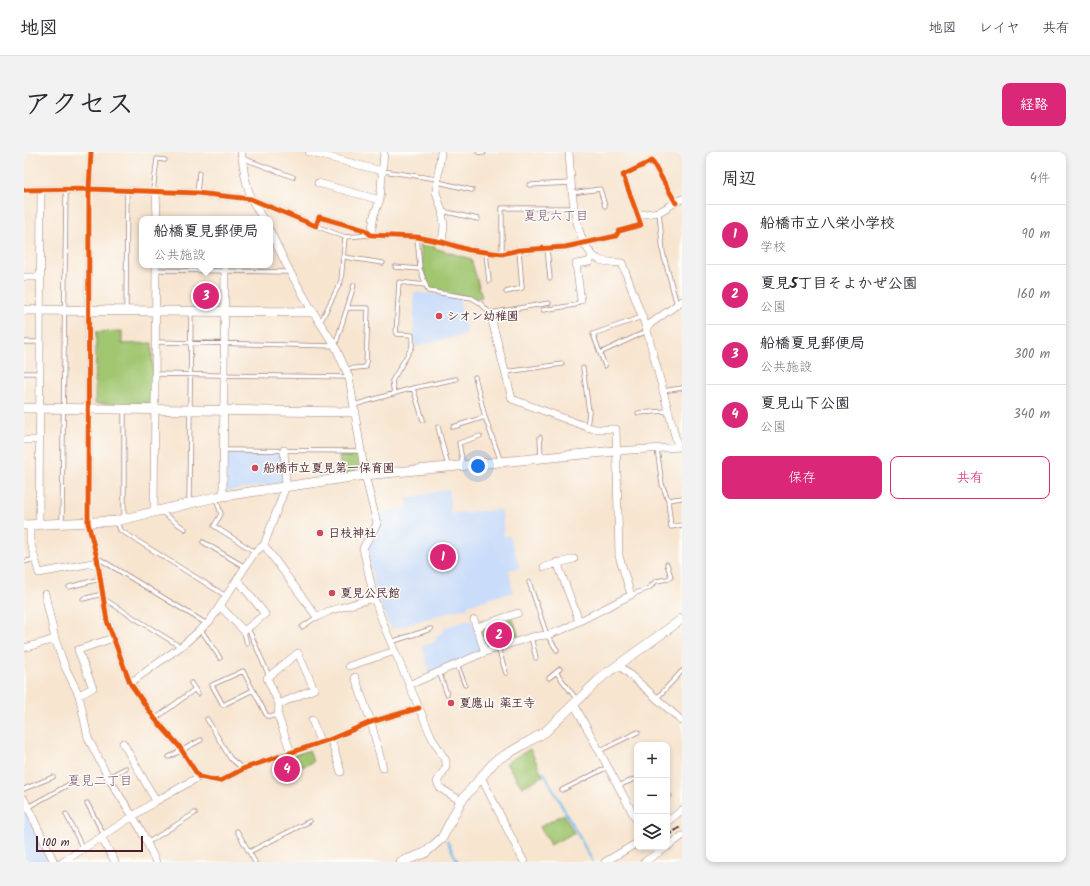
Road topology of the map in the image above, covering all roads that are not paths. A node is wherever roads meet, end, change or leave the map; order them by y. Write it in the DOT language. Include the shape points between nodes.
graph roads {
  1 [pos="91,152"];
  2 [pos="309,152"];
  3 [pos="384,152"];
  4 [pos="442,152"];
  5 [pos="478,152"];
  6 [pos="569,152"];
  7 [pos="484,153"];
  8 [pos="242,155"];
  9 [pos="165,160"];
  10 [pos="382,171"];
  11 [pos="199,173"];
  12 [pos="293,177"];
  13 [pos="437,180"];
  14 [pos="318,183"];
  15 [pos="571,183"];
  16 [pos="529,185"];
  17 [pos="66,189"];
  18 [pos="89,189"];
  19 [pos="24,190"];
  20 [pos="41,190"];
  21 [pos="126,190"];
  22 [pos="472,190"];
  23 [pos="155,191"];
  24 [pos="197,193"];
  25 [pos="572,193"];
  26 [pos="250,199"];
  27 [pos="380,200"];
  28 [pos="679,201"];
  29 [pos="605,206"];
  30 [pos="573,208"];
  31 [pos="442,211"];
  32 [pos="659,212"];
  33 [pos="638,215"];
  34 [pos="156,216"];
  35 [pos="261,216"];
  36 [pos="478,219"];
  37 [pos="316,226"];
  38 [pos="371,235"];
  39 [pos="344,236"];
  40 [pos="417,237"];
  41 [pos="273,238"];
  42 [pos="442,242"];
  43 [pos="584,243"];
  44 [pos="548,248"];
  45 [pos="519,250"];
  46 [pos="486,254"];
  47 [pos="502,254"];
  48 [pos="593,255"];
  49 [pos="344,257"];
  50 [pos="383,263"];
  51 [pos="395,267"];
  52 [pos="156,268"];
  53 [pos="225,268"];
  54 [pos="420,269"];
  55 [pos="290,272"];
  56 [pos="24,277"];
  57 [pos="40,277"];
  58 [pos="550,278"];
  59 [pos="489,281"];
  60 [pos="354,285"];
  61 [pos="425,285"];
  62 [pos="506,292"];
  63 [pos="582,300"];
  64 [pos="549,303"];
  65 [pos="679,303"];
  66 [pos="347,308"];
  67 [pos="24,310"];
  68 [pos="40,310"];
  69 [pos="64,310"];
  70 [pos="543,310"];
  71 [pos="92,311"];
  72 [pos="126,311"];
  73 [pos="156,312"];
  74 [pos="191,312"];
  75 [pos="225,312"];
  76 [pos="313,312"];
  77 [pos="490,313"];
  78 [pos="642,317"];
  79 [pos="320,324"];
  80 [pos="647,329"];
  81 [pos="24,342"];
  82 [pos="39,342"];
  83 [pos="156,342"];
  84 [pos="190,344"];
  85 [pos="225,344"];
  86 [pos="335,346"];
  87 [pos="600,353"];
  88 [pos="562,364"];
  89 [pos="605,366"];
  90 [pos="583,368"];
  91 [pos="346,369"];
  92 [pos="505,372"];
  93 [pos="24,373"];
  94 [pos="39,373"];
  95 [pos="155,374"];
  96 [pos="190,375"];
  97 [pos="224,375"];
  98 [pos="349,377"];
  99 [pos="475,377"];
  100 [pos="456,379"];
  101 [pos="413,388"];
  102 [pos="682,388"];
  103 [pos="663,392"];
  104 [pos="394,394"];
  105 [pos="24,408"];
  106 [pos="38,408"];
  107 [pos="355,408"];
  108 [pos="64,409"];
  109 [pos="90,409"];
  110 [pos="124,409"];
  111 [pos="155,409"];
  112 [pos="190,410"];
  113 [pos="224,410"];
  114 [pos="667,411"];
  115 [pos="638,414"];
  116 [pos="485,417"];
  117 [pos="423,420"];
  118 [pos="438,427"];
  119 [pos="453,427"];
  120 [pos="587,427"];
  121 [pos="480,436"];
  122 [pos="540,437"];
  123 [pos="24,440"];
  124 [pos="39,440"];
  125 [pos="680,447"];
  126 [pos="657,449"];
  127 [pos="224,450"];
  128 [pos="284,450"];
  129 [pos="362,451"];
  130 [pos="615,452"];
  131 [pos="541,458"];
  132 [pos="501,462"];
  133 [pos="463,465"];
  134 [pos="448,466"];
  135 [pos="365,475"];
  136 [pos="286,486"];
  137 [pos="219,497"];
  138 [pos="682,498"];
  139 [pos="668,500"];
  140 [pos="189,504"];
  141 [pos="156,511"];
  142 [pos="120,520"];
  143 [pos="88,523"];
  144 [pos="62,524"];
  145 [pos="31,525"];
  146 [pos="682,525"];
  147 [pos="185,529"];
  148 [pos="203,542"];
  149 [pos="264,545"];
  150 [pos="255,552"];
  151 [pos="35,559"];
  152 [pos="574,559"];
  153 [pos="98,560"];
  154 [pos="24,562"];
  155 [pos="557,562"];
  156 [pos="667,564"];
  157 [pos="245,567"];
  158 [pos="544,567"];
  159 [pos="101,579"];
  160 [pos="237,579"];
  161 [pos="529,582"];
  162 [pos="69,587"];
  163 [pos="45,594"];
  164 [pos="631,595"];
  165 [pos="226,596"];
  166 [pos="104,597"];
  167 [pos="374,598"];
  168 [pos="82,599"];
  169 [pos="220,606"];
  170 [pos="518,613"];
  171 [pos="318,617"];
  172 [pos="682,619"];
  173 [pos="474,620"];
  174 [pos="579,621"];
  175 [pos="207,624"];
  176 [pos="302,627"];
  177 [pos="431,629"];
  178 [pos="477,629"];
  179 [pos="201,630"];
  180 [pos="246,630"];
  181 [pos="547,635"];
  182 [pos="530,637"];
  183 [pos="113,638"];
  184 [pos="55,639"];
  185 [pos="391,642"];
  186 [pos="248,644"];
  187 [pos="181,647"];
  188 [pos="24,648"];
  189 [pos="498,648"];
  190 [pos="557,650"];
  191 [pos="395,651"];
  192 [pos="485,652"];
  193 [pos="220,658"];
  194 [pos="536,658"];
  195 [pos="457,664"];
  196 [pos="619,665"];
  197 [pos="349,666"];
  198 [pos="560,669"];
  199 [pos="682,671"];
  200 [pos="439,672"];
  201 [pos="556,672"];
  202 [pos="506,673"];
  203 [pos="269,676"];
  204 [pos="355,677"];
  205 [pos="549,678"];
  206 [pos="130,683"];
  207 [pos="190,683"];
  208 [pos="466,684"];
  209 [pos="410,685"];
  210 [pos="195,689"];
  211 [pos="253,690"];
  212 [pos="198,694"];
  213 [pos="447,694"];
  214 [pos="79,695"];
  215 [pos="657,698"];
  216 [pos="575,702"];
  217 [pos="279,704"];
  218 [pos="419,708"];
  219 [pos="278,716"];
  220 [pos="154,719"];
  221 [pos="207,719"];
  222 [pos="312,720"];
  223 [pos="682,721"];
  224 [pos="371,722"];
  225 [pos="638,732"];
  226 [pos="331,739"];
  227 [pos="201,740"];
  228 [pos="320,742"];
  229 [pos="123,743"];
  230 [pos="182,750"];
  231 [pos="599,750"];
  232 [pos="291,753"];
  233 [pos="169,757"];
  234 [pos="608,767"];
  235 [pos="126,768"];
  236 [pos="383,768"];
  237 [pos="243,769"];
  238 [pos="341,772"];
  239 [pos="53,777"];
  240 [pos="108,777"];
  241 [pos="199,777"];
  242 [pos="481,777"];
  243 [pos="634,779"];
  244 [pos="75,780"];
  245 [pos="618,786"];
  246 [pos="24,789"];
  247 [pos="562,790"];
  248 [pos="24,799"];
  249 [pos="156,801"];
  250 [pos="461,801"];
  251 [pos="87,802"];
  252 [pos="28,807"];
  253 [pos="682,810"];
  254 [pos="195,813"];
  255 [pos="66,814"];
  256 [pos="635,814"];
  257 [pos="134,816"];
  258 [pos="670,820"];
  259 [pos="310,821"];
  260 [pos="237,831"];
  261 [pos="102,836"];
  262 [pos="682,836"];
  263 [pos="147,843"];
  264 [pos="634,845"];
  265 [pos="670,845"];
  266 [pos="83,849"];
  267 [pos="665,850"];
  268 [pos="249,852"];
  269 [pos="658,859"];
  270 [pos="54,862"];
  271 [pos="63,862"];
  272 [pos="115,862"];
  273 [pos="156,862"];
  274 [pos="255,862"];
  275 [pos="401,862"];
  276 [pos="524,862"];
  277 [pos="605,862"];
  278 [pos="644,862"];
  1 -- 18 [label="street"];
  2 -- 10 [label="street"];
  3 -- 10 [label="street"];
  4 -- 13 [label="street"];
  5 -- 7 [label="lane"];
  6 -- 15 [label="street"];
  8 -- 12 [label="lane"];
  8 -- 26 [label="street"];
  9 -- 23 [label="lane" via="157,159"];
  10 -- 13 [label="lane"];
  10 -- 27 [label="street"];
  11 -- 24 [label="lane"];
  13 -- 22 [label="lane"];
  13 -- 31 [label="street" via="436,192"];
  14 -- 27 [label="street"];
  15 -- 16 [label="lane"];
  15 -- 25 [label="street"];
  17 -- 18 [label="street"];
  17 -- 20 [label="street"];
  17 -- 69 [label="lane"];
  18 -- 21 [label="street"];
  18 -- 71 [label="street"];
  19 -- 20 [label="street"];
  20 -- 57 [label="street"];
  21 -- 23 [label="street"];
  21 -- 72 [label="lane"];
  23 -- 24 [label="street"];
  23 -- 34 [label="street"];
  24 -- 26 [label="street"];
  25 -- 29 [label="lane" via="600,189"];
  25 -- 30 [label="street"];
  26 -- 35 [label="street"];
  26 -- 37 [label="street"];
  27 -- 38 [label="street" via="374,215"];
  28 -- 32 [label="street"];
  28 -- 33 [label="street" via="652,161 623,175"];
  30 -- 43 [label="street"];
  30 -- 47 [label="lane" via="502,208"];
  31 -- 36 [label="lane"];
  31 -- 42 [label="street"];
  32 -- 33 [label="street"];
  32 -- 65 [label="lane" via="663,253"];
  33 -- 43 [label="street" via="641,225 619,231 616,236"];
  37 -- 38 [label="street" via="320,217 365,230"];
  37 -- 39 [label="lane"];
  38 -- 39 [label="lane"];
  38 -- 40 [label="street"];
  39 -- 49 [label="lane"];
  40 -- 42 [label="street"];
  40 -- 54 [label="lane"];
  41 -- 55 [label="street"];
  42 -- 46 [label="street"];
  43 -- 44 [label="street"];
  43 -- 48 [label="street"];
  44 -- 45 [label="street"];
  44 -- 58 [label="lane"];
  45 -- 47 [label="street"];
  45 -- 62 [label="lane" via="522,288"];
  46 -- 47 [label="street"];
  46 -- 59 [label="lane"];
  48 -- 63 [label="street" via="589,262 576,264"];
  48 -- 78 [label="street" via="598,260 622,263"];
  49 -- 50 [label="lane"];
  49 -- 79 [label="lane" via="341,281"];
  51 -- 54 [label="lane"];
  52 -- 53 [label="lane"];
  52 -- 73 [label="street"];
  53 -- 55 [label="lane"];
  53 -- 75 [label="street"];
  54 -- 61 [label="lane"];
  55 -- 76 [label="street"];
  56 -- 57 [label="street"];
  57 -- 68 [label="street"];
  60 -- 66 [label="lane"];
  61 -- 77 [label="lane" via="428,291 476,300"];
  61 -- 104 [label="lane" via="399,282 396,334 412,335 412,347 392,381"];
  63 -- 70 [label="lane" via="575,305"];
  64 -- 77 [label="lane"];
  65 -- 80 [label="street"];
  66 -- 86 [label="lane"];
  66 -- 91 [label="lane" via="368,308 366,367"];
  67 -- 68 [label="street"];
  68 -- 69 [label="street"];
  68 -- 82 [label="street"];
  69 -- 71 [label="street"];
  69 -- 108 [label="lane"];
  71 -- 72 [label="street"];
  71 -- 109 [label="street"];
  72 -- 73 [label="street"];
  73 -- 74 [label="street"];
  73 -- 83 [label="street"];
  74 -- 75 [label="street"];
  74 -- 84 [label="lane"];
  75 -- 76 [label="street"];
  75 -- 85 [label="street"];
  76 -- 79 [label="street"];
  77 -- 92 [label="street"];
  78 -- 80 [label="street"];
  78 -- 87 [label="lane" via="593,334"];
  79 -- 86 [label="street"];
  80 -- 87 [label="lane"];
  80 -- 103 [label="street"];
  81 -- 82 [label="lane"];
  82 -- 94 [label="street"];
  83 -- 84 [label="lane"];
  83 -- 95 [label="street"];
  84 -- 85 [label="lane"];
  84 -- 96 [label="lane"];
  85 -- 86 [label="lane"];
  85 -- 97 [label="street"];
  86 -- 91 [label="street"];
  87 -- 89 [label="lane"];
  88 -- 92 [label="lane"];
  90 -- 120 [label="lane" via="589,412"];
  91 -- 98 [label="street"];
  92 -- 120 [label="street" via="512,399"];
  93 -- 94 [label="lane"];
  94 -- 106 [label="street"];
  95 -- 96 [label="lane"];
  95 -- 111 [label="street"];
  96 -- 97 [label="lane"];
  96 -- 112 [label="lane"];
  97 -- 98 [label="lane"];
  97 -- 113 [label="street"];
  98 -- 107 [label="street"];
  99 -- 116 [label="lane"];
  100 -- 101 [label="lane"];
  101 -- 104 [label="lane"];
  101 -- 117 [label="lane"];
  102 -- 103 [label="lane"];
  103 -- 114 [label="street"];
  104 -- 107 [label="lane"];
  105 -- 106 [label="street"];
  106 -- 108 [label="street"];
  106 -- 124 [label="street"];
  107 -- 113 [label="street"];
  107 -- 129 [label="street"];
  108 -- 109 [label="street"];
  108 -- 144 [label="lane"];
  109 -- 110 [label="street"];
  109 -- 143 [label="street" via="93,516"];
  110 -- 111 [label="street"];
  110 -- 142 [label="lane"];
  111 -- 112 [label="street"];
  111 -- 141 [label="street"];
  112 -- 113 [label="street"];
  112 -- 140 [label="lane"];
  113 -- 127 [label="street"];
  114 -- 115 [label="lane"];
  114 -- 125 [label="street"];
  116 -- 119 [label="lane"];
  116 -- 132 [label="lane"];
  118 -- 134 [label="lane"];
  120 -- 130 [label="street" via="616,429"];
  121 -- 133 [label="lane" via="459,443"];
  122 -- 131 [label="lane"];
  123 -- 124 [label="street"];
  124 -- 145 [label="street"];
  125 -- 126 [label="street"];
  126 -- 130 [label="street"];
  126 -- 139 [label="lane" via="661,479"];
  127 -- 128 [label="lane"];
  127 -- 137 [label="street"];
  128 -- 129 [label="lane"];
  128 -- 136 [label="street"];
  129 -- 135 [label="street"];
  130 -- 131 [label="street"];
  130 -- 164 [label="street" via="619,556"];
  131 -- 132 [label="street"];
  132 -- 133 [label="street"];
  133 -- 134 [label="street"];
  134 -- 135 [label="street"];
  135 -- 136 [label="street"];
  135 -- 167 [label="street" via="377,524 363,548"];
  136 -- 137 [label="street"];
  136 -- 149 [label="street"];
  137 -- 140 [label="street"];
  137 -- 150 [label="lane" via="221,514 214,526"];
  138 -- 139 [label="lane"];
  139 -- 146 [label="lane" via="671,527"];
  140 -- 141 [label="street"];
  141 -- 142 [label="street"];
  141 -- 147 [label="lane"];
  142 -- 143 [label="street"];
  142 -- 165 [label="lane" via="120,530"];
  143 -- 144 [label="street"];
  143 -- 153 [label="street"];
  144 -- 145 [label="street"];
  145 -- 151 [label="street" via="30,541"];
  148 -- 157 [label="lane"];
  149 -- 150 [label="street"];
  149 -- 171 [label="street"];
  150 -- 157 [label="street"];
  151 -- 153 [label="street" via="39,573"];
  151 -- 154 [label="lane"];
  152 -- 155 [label="street"];
  153 -- 159 [label="street"];
  153 -- 175 [label="lane"];
  155 -- 158 [label="street"];
  155 -- 174 [label="street"];
  156 -- 164 [label="lane" via="671,577 656,581 649,588"];
  157 -- 160 [label="street"];
  159 -- 162 [label="lane"];
  159 -- 166 [label="street"];
  160 -- 165 [label="street"];
  160 -- 180 [label="street" via="265,614"];
  161 -- 181 [label="lane"];
  163 -- 184 [label="street"];
  164 -- 174 [label="street"];
  165 -- 169 [label="street"];
  166 -- 168 [label="lane"];
  166 -- 183 [label="street" via="107,621"];
  166 -- 187 [label="lane"];
  167 -- 171 [label="street" via="329,611"];
  167 -- 185 [label="street"];
  169 -- 175 [label="street"];
  169 -- 180 [label="street"];
  170 -- 178 [label="street"];
  171 -- 176 [label="lane"];
  172 -- 196 [label="street"];
  173 -- 178 [label="street"];
  174 -- 181 [label="street"];
  175 -- 179 [label="street"];
  177 -- 185 [label="lane"];
  178 -- 192 [label="street"];
  179 -- 187 [label="street"];
  179 -- 193 [label="lane"];
  180 -- 186 [label="lane"];
  180 -- 203 [label="lane"];
  181 -- 182 [label="street"];
  181 -- 190 [label="lane"];
  182 -- 189 [label="street"];
  182 -- 194 [label="lane"];
  183 -- 206 [label="street"];
  183 -- 214 [label="street" via="78,650 92,688"];
  184 -- 188 [label="street"];
  184 -- 214 [label="street"];
  185 -- 191 [label="street"];
  187 -- 206 [label="street"];
  189 -- 192 [label="street"];
  189 -- 202 [label="lane"];
  191 -- 197 [label="street"];
  191 -- 209 [label="street"];
  192 -- 195 [label="street"];
  195 -- 200 [label="street"];
  195 -- 208 [label="lane"];
  196 -- 215 [label="street"];
  196 -- 216 [label="street"];
  198 -- 201 [label="lane"];
  199 -- 215 [label="lane"];
  200 -- 209 [label="street"];
  200 -- 213 [label="lane"];
  201 -- 205 [label="lane"];
  201 -- 216 [label="lane"];
  203 -- 217 [label="street" via="267,678"];
  203 -- 217 [label="street" via="298,653 314,689"];
  204 -- 224 [label="street"];
  206 -- 220 [label="street"];
  207 -- 210 [label="lane"];
  209 -- 218 [label="street"];
  210 -- 212 [label="lane"];
  210 -- 220 [label="lane"];
  211 -- 211 [label="lane" via="223,705 212,685 242,671"];
  211 -- 219 [label="lane" via="267,716"];
  214 -- 240 [label="street" via="88,738"];
  215 -- 223 [label="street"];
  216 -- 231 [label="street"];
  216 -- 242 [label="street" via="545,732 495,761"];
  217 -- 219 [label="street"];
  218 -- 224 [label="street"];
  218 -- 250 [label="street" via="432,738 446,761 438,785"];
  219 -- 232 [label="street"];
  220 -- 230 [label="street"];
  221 -- 237 [label="lane" via="230,758"];
  222 -- 228 [label="street"];
  224 -- 226 [label="street"];
  224 -- 236 [label="street"];
  225 -- 231 [label="lane"];
  226 -- 228 [label="street"];
  226 -- 238 [label="street"];
  227 -- 230 [label="lane"];
  228 -- 232 [label="street"];
  229 -- 249 [label="street"];
  230 -- 233 [label="lane"];
  230 -- 241 [label="street"];
  231 -- 234 [label="street"];
  232 -- 237 [label="street"];
  234 -- 245 [label="street"];
  234 -- 247 [label="lane"];
  235 -- 240 [label="lane"];
  237 -- 241 [label="street" via="220,781"];
  239 -- 246 [label="lane"];
  240 -- 257 [label="street"];
  241 -- 249 [label="street"];
  242 -- 250 [label="street"];
  242 -- 276 [label="street"];
  243 -- 245 [label="lane"];
  244 -- 252 [label="lane"];
  245 -- 256 [label="street"];
  248 -- 252 [label="street"];
  249 -- 257 [label="street"];
  250 -- 275 [label="street" via="442,838 421,858"];
  251 -- 261 [label="lane"];
  252 -- 270 [label="street"];
  253 -- 258 [label="street"];
  254 -- 263 [label="lane"];
  255 -- 266 [label="lane"];
  257 -- 261 [label="street"];
  257 -- 263 [label="street"];
  259 -- 268 [label="lane"];
  260 -- 268 [label="lane"];
  261 -- 266 [label="street"];
  261 -- 272 [label="street"];
  262 -- 265 [label="street"];
  263 -- 273 [label="street"];
  264 -- 277 [label="street"];
  266 -- 271 [label="street"];
  267 -- 269 [label="street"];
  268 -- 274 [label="lane"];
  269 -- 278 [label="street"];
}
